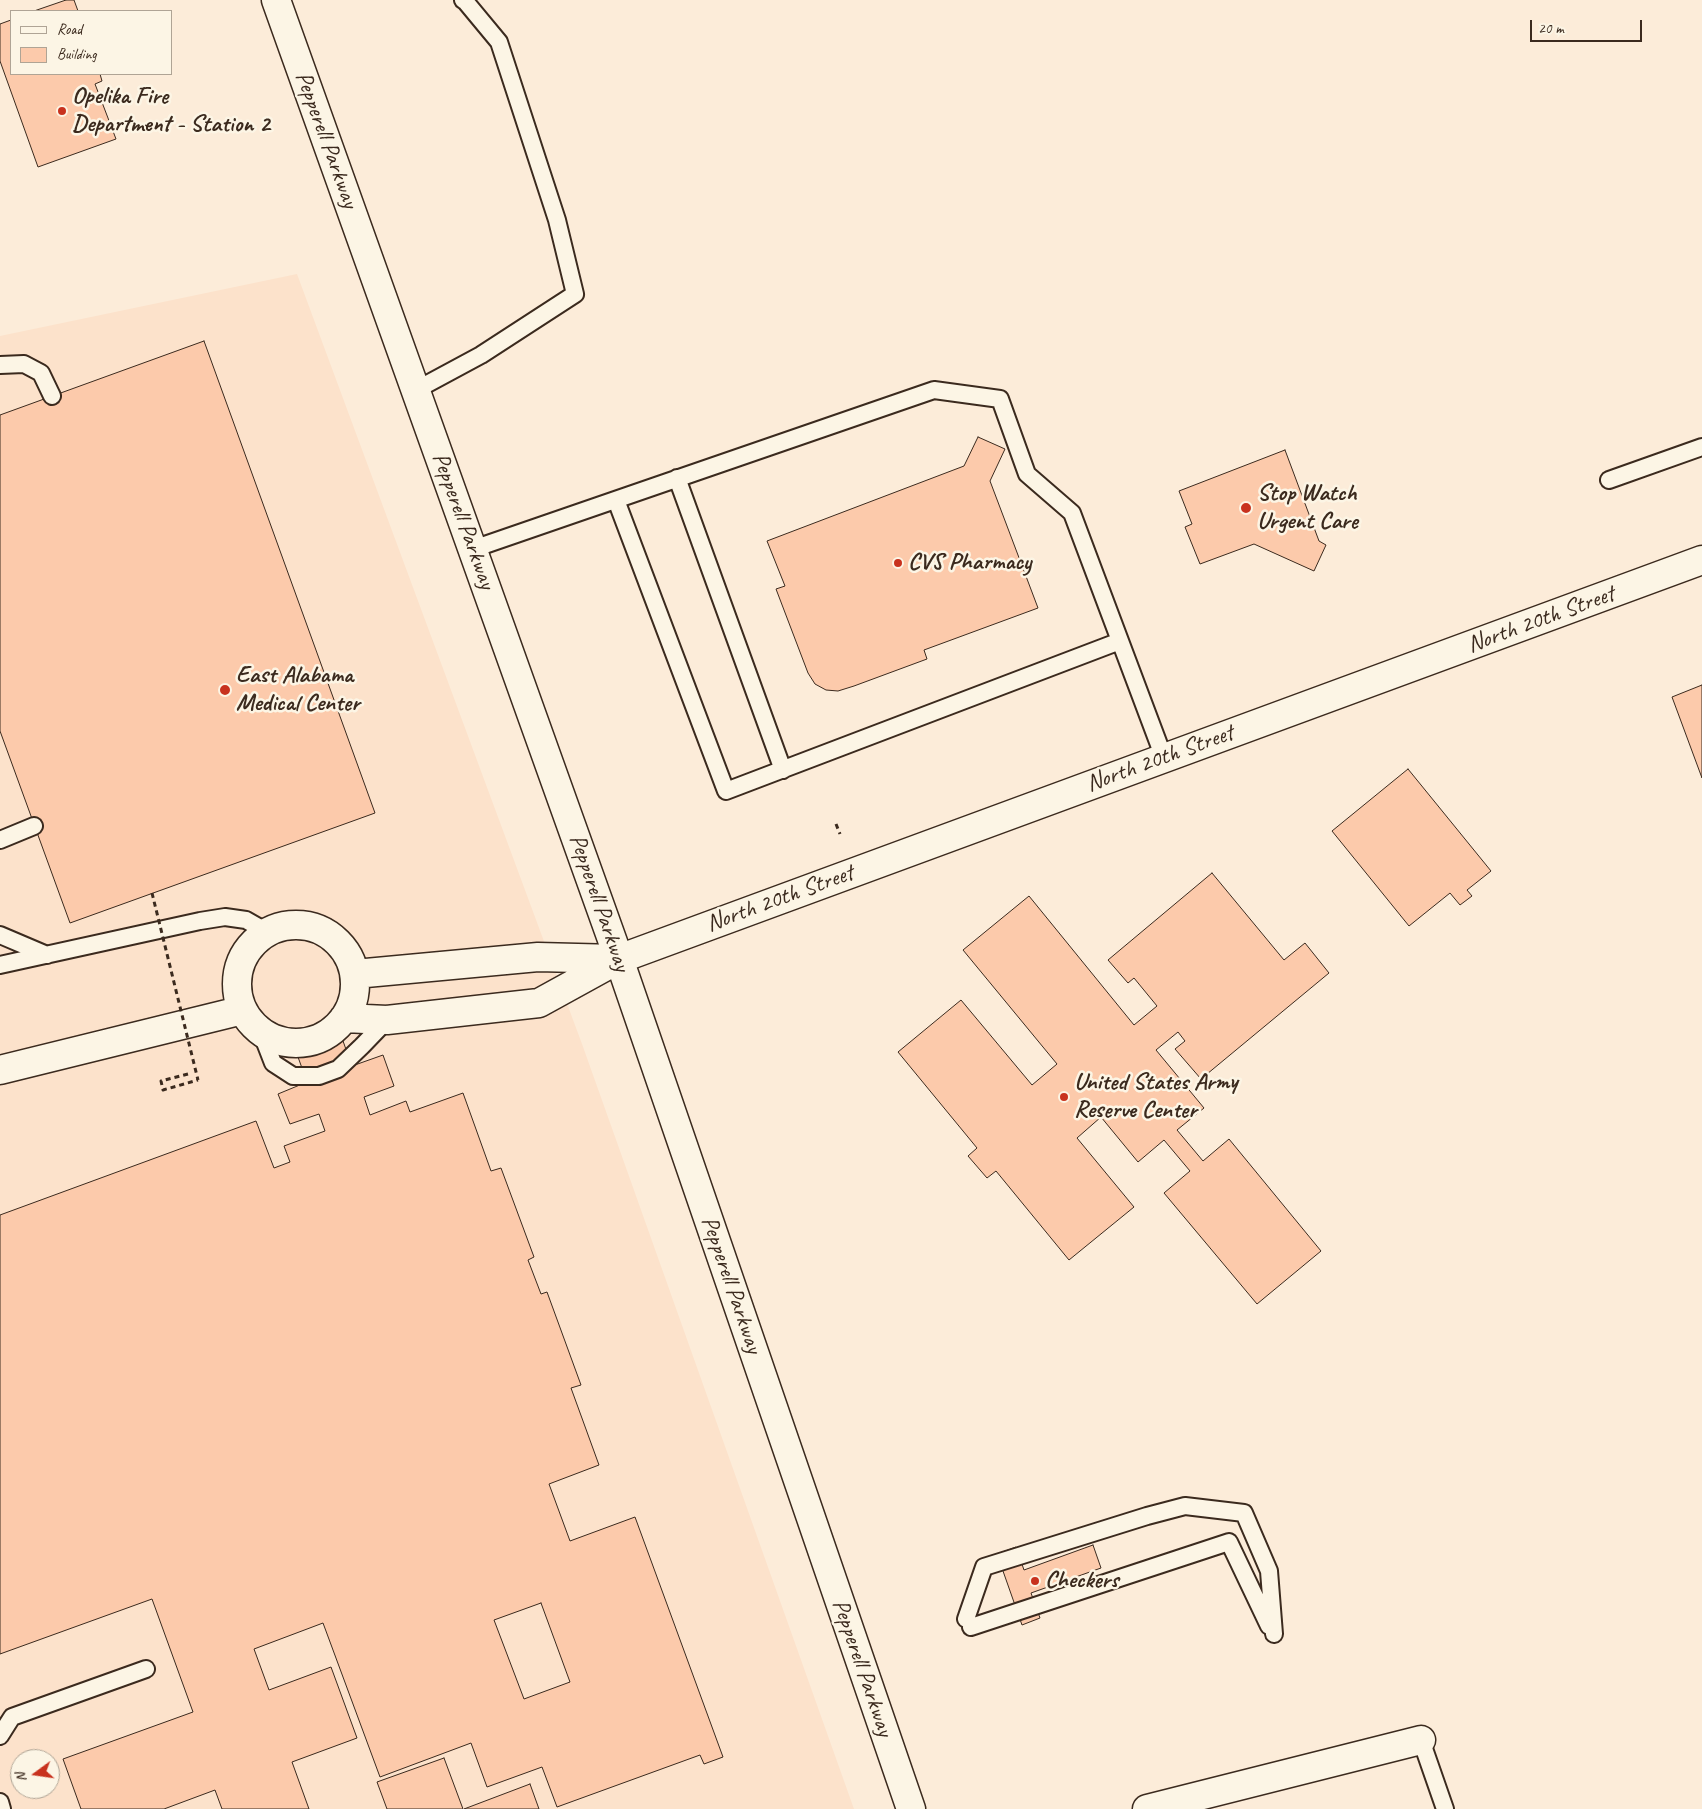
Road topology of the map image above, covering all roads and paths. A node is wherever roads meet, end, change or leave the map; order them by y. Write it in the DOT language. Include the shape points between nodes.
graph roads {
  1 [pos="276,0"];
  2 [pos="463,0"];
  3 [pos="0,364"];
  4 [pos="416,390"];
  5 [pos="52,396"];
  6 [pos="1702,447"];
  7 [pos="678,478"];
  8 [pos="1609,480"];
  9 [pos="616,500"];
  10 [pos="473,549"];
  11 [pos="1702,560"];
  12 [pos="1120,641"];
  13 [pos="1164,758"];
  14 [pos="783,770"];
  15 [pos="836,824"];
  16 [pos="34,826"];
  17 [pos="840,834"];
  18 [pos="0,840"];
  19 [pos="152,893"];
  20 [pos="267,932"];
  21 [pos="0,935"];
  22 [pos="46,955"];
  23 [pos="619,959"];
  24 [pos="0,965"];
  25 [pos="355,974"];
  26 [pos="243,1010"];
  27 [pos="344,1018"];
  28 [pos="387,1020"];
  29 [pos="261,1032"];
  30 [pos="0,1070"];
  31 [pos="188,1074"];
  32 [pos="969,1623"];
  33 [pos="146,1669"];
  34 [pos="0,1736"];
  35 [pos="1420,1740"];
  36 [pos="0,1802"];
  37 [pos="2,1809"];
  38 [pos="910,1809"];
  39 [pos="1147,1809"];
  40 [pos="1445,1809"];
  1 -- 4 [label="street, Pepperell Parkway"];
  2 -- 4 [label="lane" via="499,42 556,220 575,294 481,355"];
  3 -- 5 [label="lane" via="24,364 41,373"];
  4 -- 10 [label="street, Pepperell Parkway"];
  6 -- 8 [label="lane"];
  7 -- 9 [label="lane"];
  7 -- 12 [label="lane" via="934,390 1000,399 1027,474 1072,513"];
  7 -- 14 [label="lane"];
  9 -- 10 [label="lane"];
  9 -- 14 [label="lane" via="726,791"];
  10 -- 23 [label="street, Pepperell Parkway"];
  11 -- 13 [label="street, North 20th Street"];
  12 -- 13 [label="lane"];
  12 -- 14 [label="lane"];
  13 -- 23 [label="street, North 20th Street"];
  15 -- 17 [label="path"];
  16 -- 18 [label="lane"];
  19 -- 31 [label="path, bridge" via="198,1080 163,1090 161,1081"];
  20 -- 22 [label="lane" via="246,920 225,917"];
  20 -- 25 [label="street" via="285,925 321,930 337,941"];
  20 -- 26 [label="street" via="253,943 243,958 238,975 238,993"];
  21 -- 22 [label="lane"];
  22 -- 24 [label="lane"];
  23 -- 25 [label="street" via="538,958"];
  23 -- 28 [label="street" via="540,1003"];
  23 -- 38 [label="street, Pepperell Parkway"];
  25 -- 27 [label="street" via="355,989"];
  26 -- 29 [label="street"];
  26 -- 30 [label="street"];
  27 -- 28 [label="street"];
  27 -- 29 [label="street" via="332,1031 315,1040 297,1043 278,1040"];
  28 -- 29 [label="lane" via="338,1069 319,1076 293,1076 273,1063"];
  32 -- 32 [label="lane" via="1229,1542 1274,1634 1269,1571 1244,1513 1185,1506 984,1567"];
  33 -- 34 [label="lane" via="12,1717"];
  35 -- 39 [label="street"];
  35 -- 40 [label="lane"];
  36 -- 37 [label="lane"];
}
